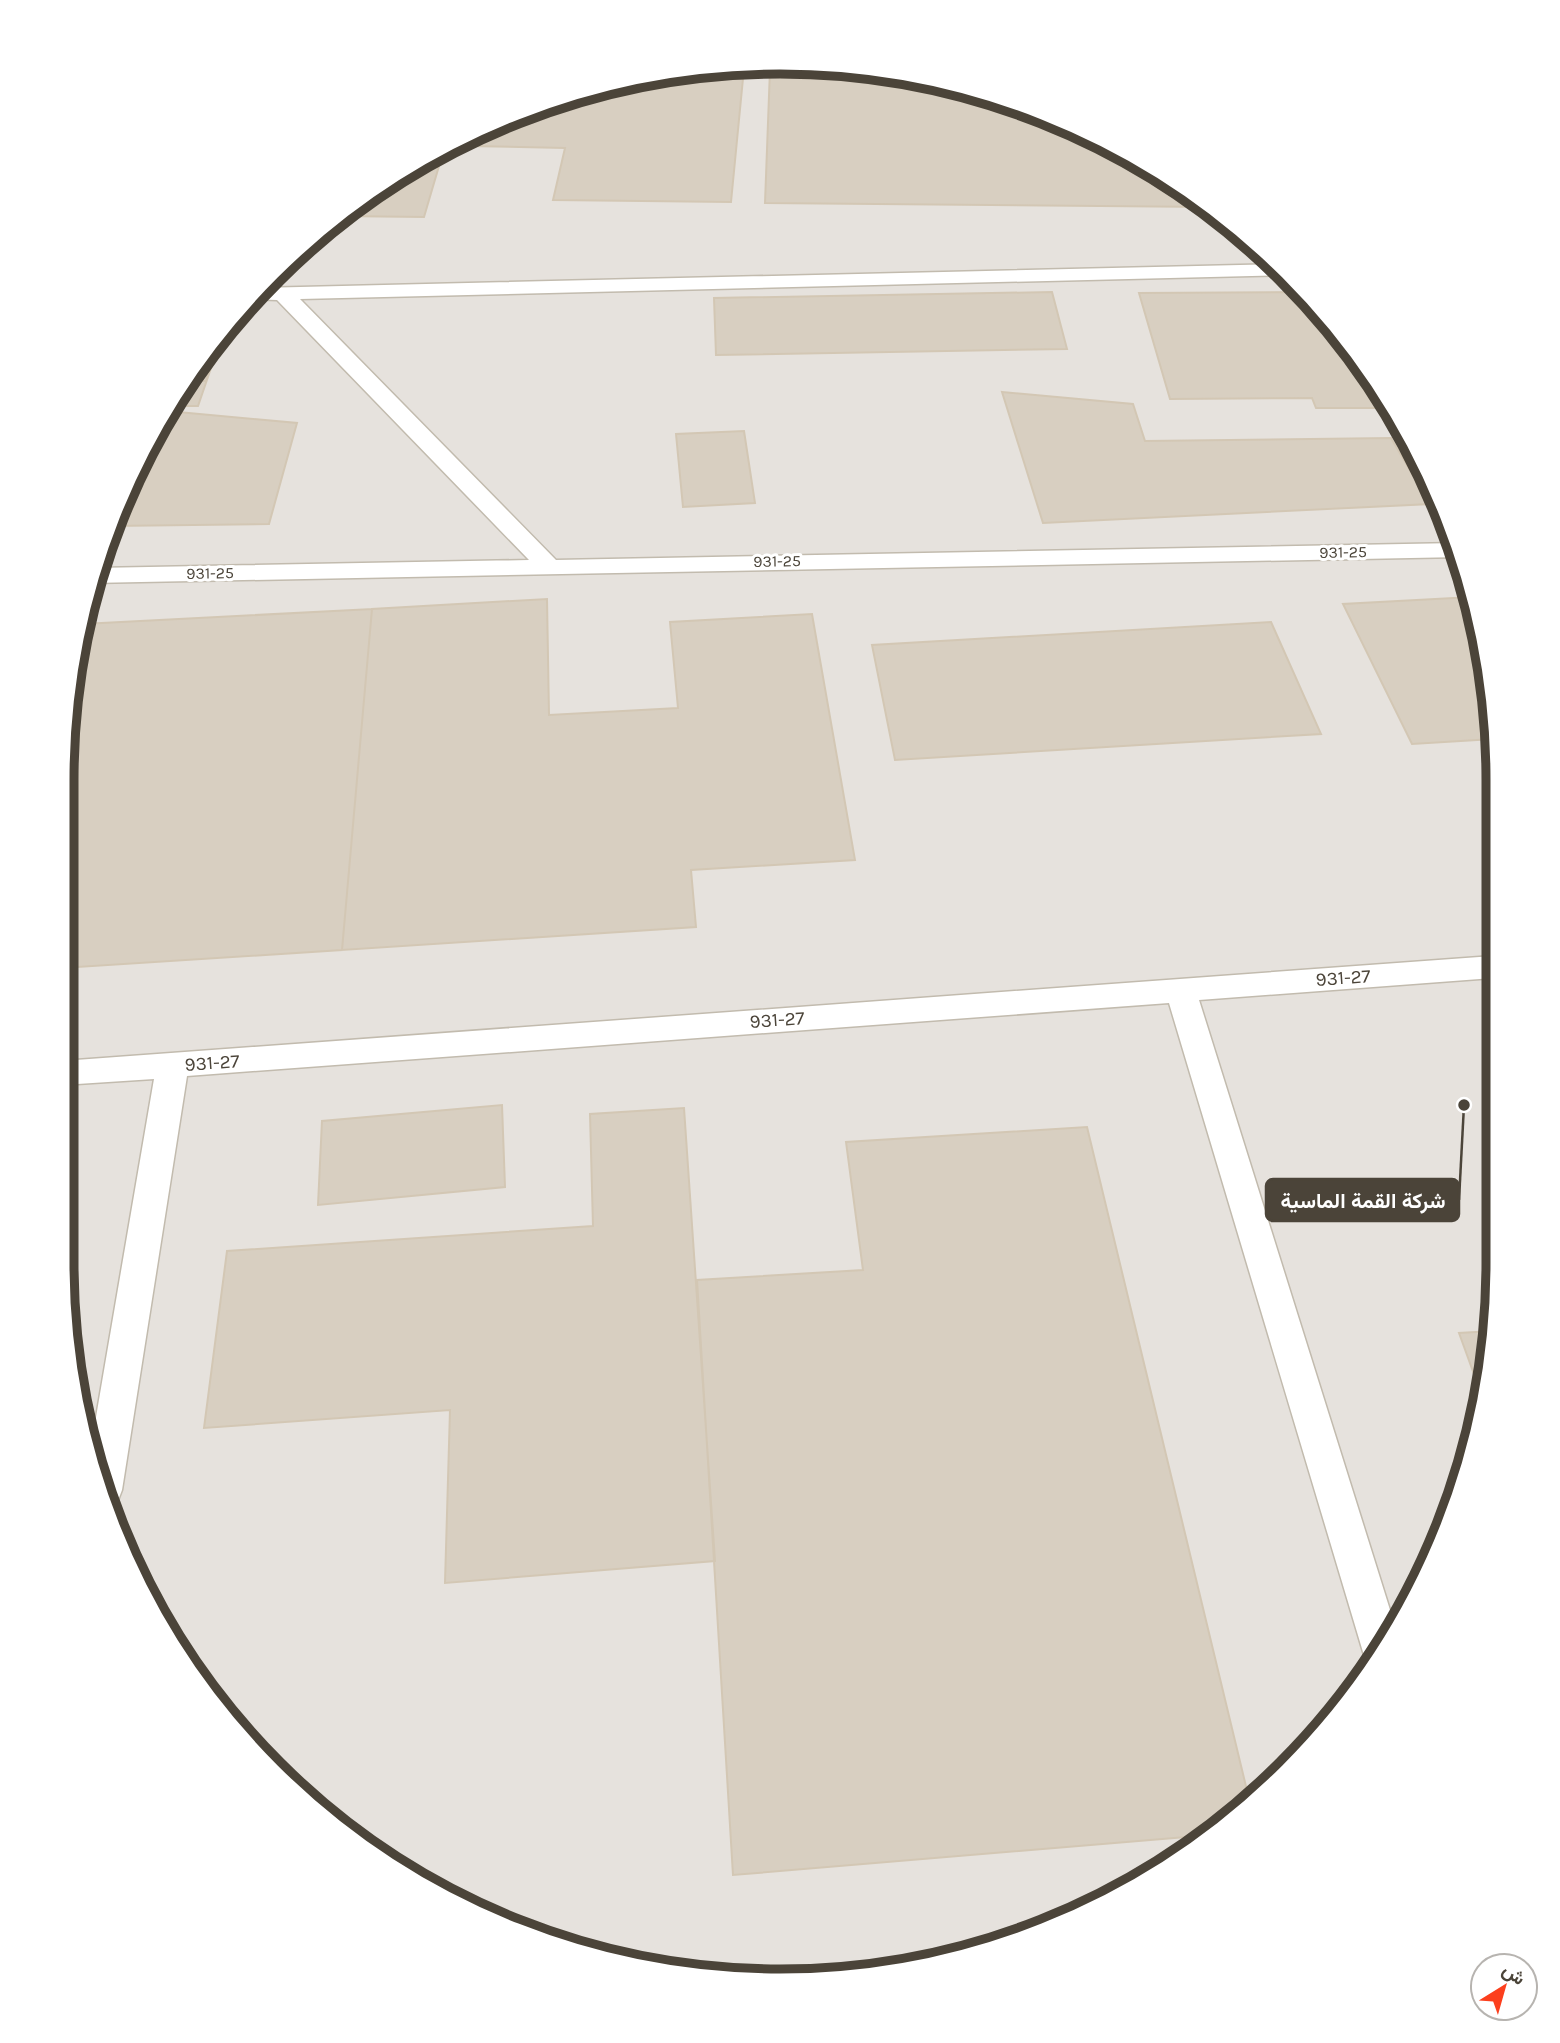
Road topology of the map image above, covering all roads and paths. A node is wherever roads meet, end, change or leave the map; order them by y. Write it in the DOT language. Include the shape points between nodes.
graph roads {
  1 [pos="1269,270"];
  2 [pos="268,293"];
  3 [pos="282,293"];
  4 [pos="1448,550"];
  5 [pos="547,565"];
  6 [pos="104,576"];
  7 [pos="1486,967"];
  8 [pos="1180,989"];
  9 [pos="172,1066"];
  10 [pos="74,1072"];
  11 [pos="106,1473"];
  12 [pos="1379,1638"];
  1 -- 3 [label="lane"];
  2 -- 3 [label="lane"];
  3 -- 5 [label="lane"];
  4 -- 5 [label="lane, 931-25"];
  5 -- 6 [label="lane, 931-25"];
  7 -- 8 [label="lane, 931-27"];
  8 -- 9 [label="lane, 931-27"];
  8 -- 12 [label="lane"];
  9 -- 10 [label="lane, 931-27"];
  9 -- 11 [label="lane"];
}
